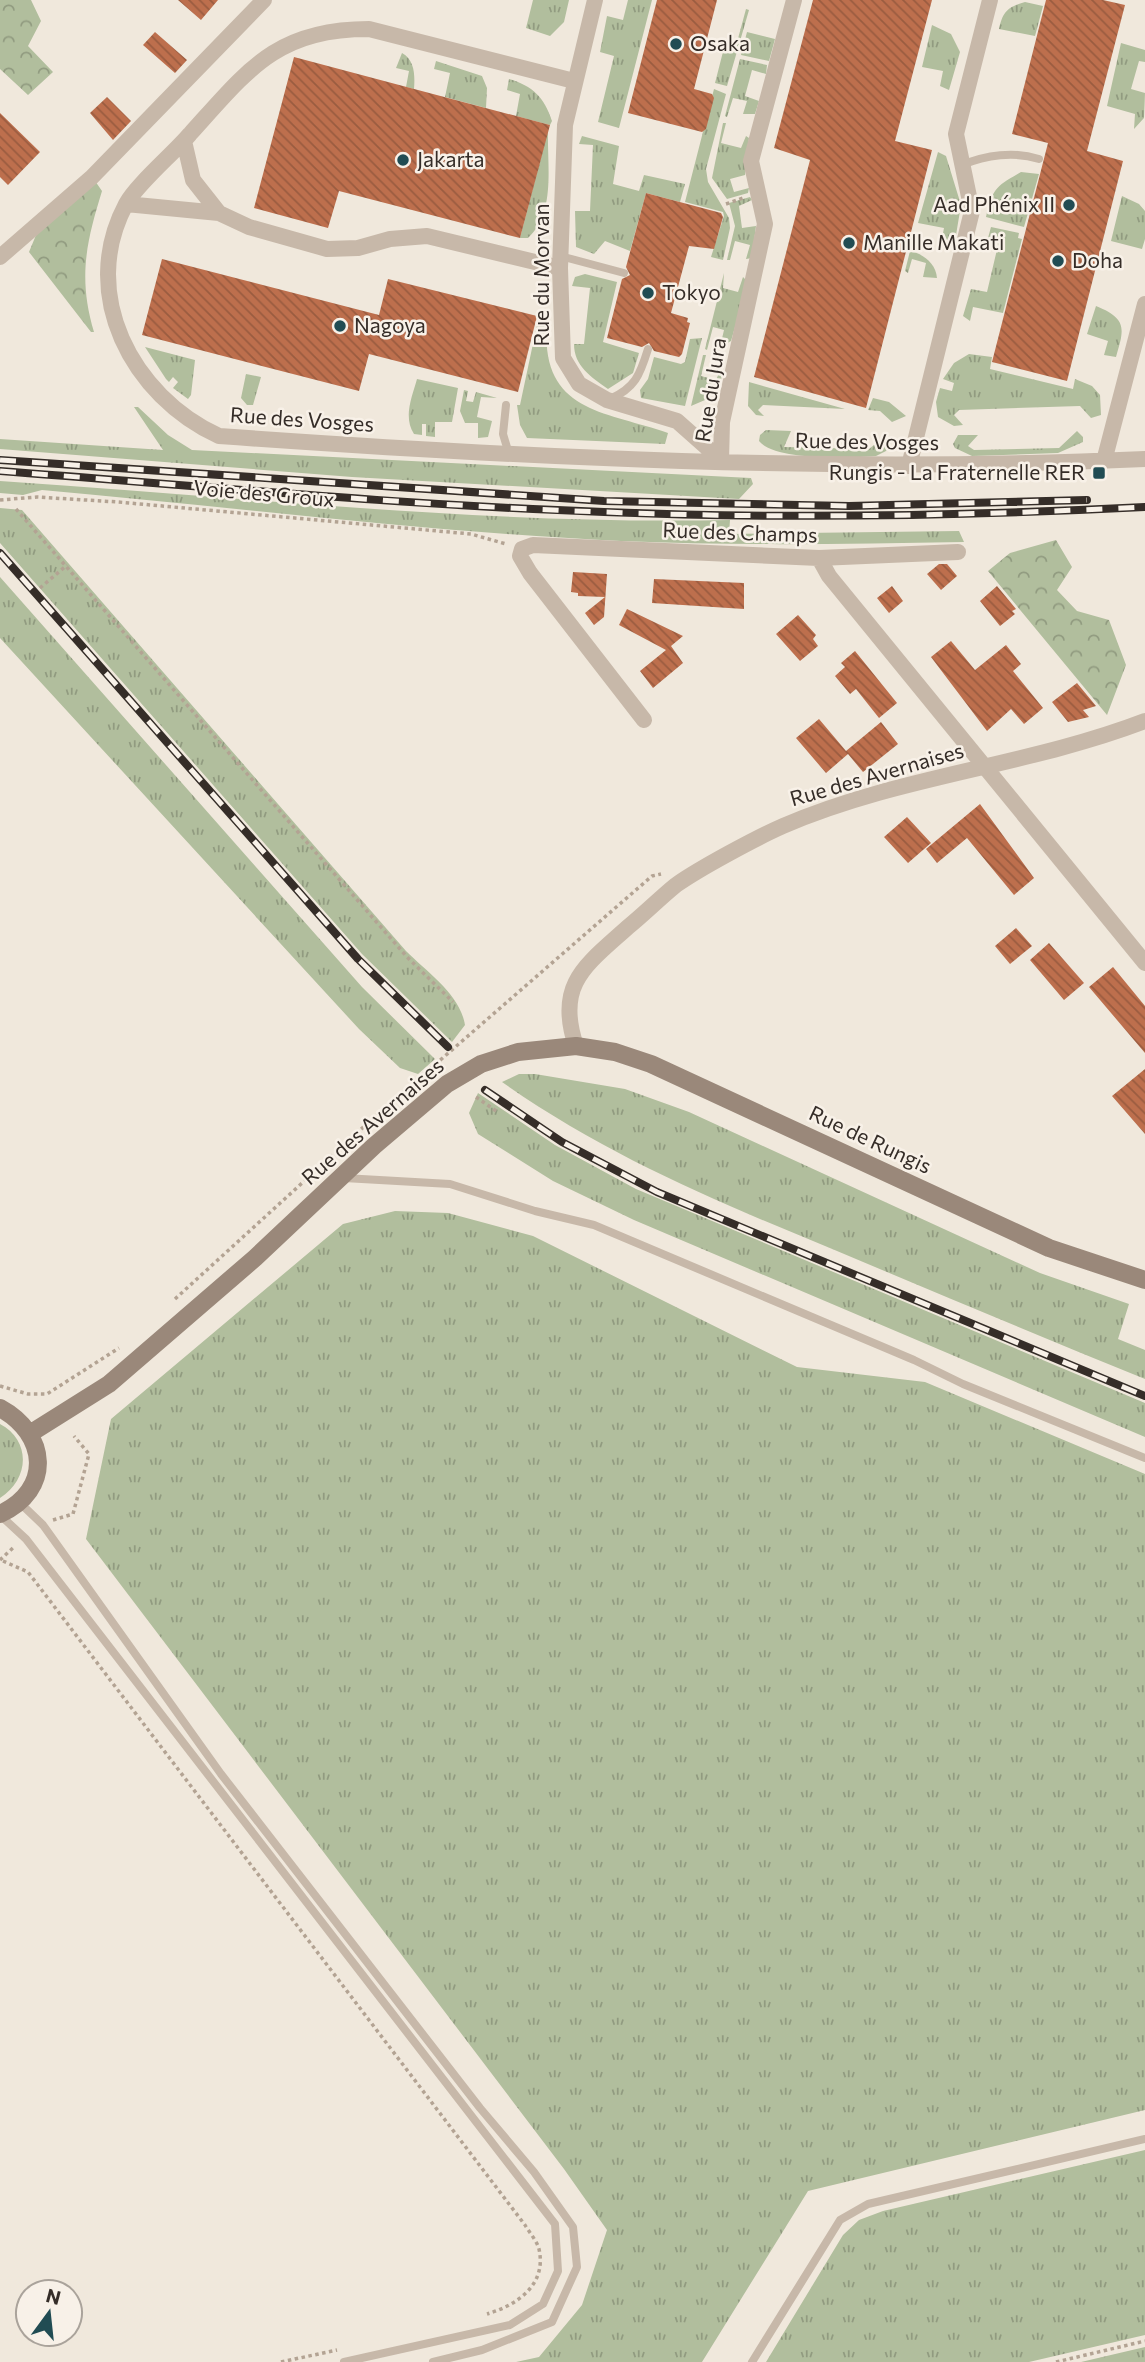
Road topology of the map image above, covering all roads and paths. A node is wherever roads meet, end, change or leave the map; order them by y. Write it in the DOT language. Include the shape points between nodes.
graph roads {
  1 [pos="264,0"];
  2 [pos="595,0"];
  3 [pos="794,0"];
  4 [pos="990,0"];
  5 [pos="574,81"];
  6 [pos="184,141"];
  7 [pos="1039,159"];
  8 [pos="962,165"];
  9 [pos="126,204"];
  10 [pos="219,213"];
  11 [pos="0,257"];
  12 [pos="560,262"];
  13 [pos="624,273"];
  14 [pos="1145,304"];
  15 [pos="648,349"];
  16 [pos="607,400"];
  17 [pos="506,405"];
  18 [pos="509,454"];
  19 [pos="1145,459"];
  20 [pos="721,460"];
  21 [pos="1104,461"];
  22 [pos="909,466"];
  23 [pos="0,499"];
  24 [pos="16,509"];
  25 [pos="522,549"];
  26 [pos="958,552"];
  27 [pos="819,558"];
  28 [pos="67,565"];
  29 [pos="40,588"];
  30 [pos="644,720"];
  31 [pos="1145,721"];
  32 [pos="985,768"];
  33 [pos="678,884"];
  34 [pos="1145,963"];
  35 [pos="453,1002"];
  36 [pos="576,1046"];
  37 [pos="476,1097"];
  38 [pos="499,1113"];
  39 [pos="341,1177"];
  40 [pos="1145,1280"];
  41 [pos="171,1303"];
  42 [pos="122,1346"];
  43 [pos="0,1385"];
  44 [pos="0,1408"];
  45 [pos="31,1433"];
  46 [pos="74,1436"];
  47 [pos="1145,1458"];
  48 [pos="20,1503"];
  49 [pos="0,1514"];
  50 [pos="43,1525"];
  51 [pos="26,1539"];
  52 [pos="1,1560"];
  53 [pos="1145,2139"];
  54 [pos="480,2316"];
  55 [pos="1145,2341"];
  56 [pos="349,2347"];
  57 [pos="281,2362"];
  58 [pos="344,2362"];
  59 [pos="433,2362"];
  60 [pos="752,2362"];
  61 [pos="1056,2362"];
  1 -- 11 [label="street" via="97,172"];
  2 -- 5 [label="street, Rue du Morvan"];
  3 -- 20 [label="street, Rue du Jura" via="751,162 765,224 722,422"];
  4 -- 8 [label="street" via="956,134"];
  5 -- 6 [label="street, Rue des Vosges" via="400,35 337,29 296,38 252,66"];
  5 -- 12 [label="street, Rue du Morvan" via="565,125"];
  6 -- 9 [label="street, Rue des Vosges"];
  6 -- 10 [label="street" via="193,180"];
  7 -- 8 [label="lane" via="984,156"];
  8 -- 22 [label="street" via="972,211"];
  9 -- 10 [label="street"];
  9 -- 18 [label="street, Rue des Vosges" via="108,254 108,300 139,368 169,406 194,425 219,436"];
  10 -- 12 [label="street" via="249,227 327,249 427,236"];
  12 -- 13 [label="lane"];
  12 -- 16 [label="street, Rue du Morvan" via="563,358 579,384"];
  14 -- 21 [label="street"];
  15 -- 16 [label="lane" via="629,391"];
  16 -- 20 [label="street, Rue du Morvan" via="677,421"];
  17 -- 18 [label="lane" via="503,434"];
  18 -- 20 [label="street, Rue des Vosges"];
  19 -- 21 [label="street, Rue des Vosges"];
  20 -- 22 [label="street, Rue des Vosges"];
  21 -- 22 [label="street, Rue des Vosges"];
  23 -- 25 [label="path, Voie des Groux" via="104,501 471,534"];
  24 -- 28 [label="path"];
  25 -- 27 [label="street, Rue des Champs" via="533,545"];
  25 -- 30 [label="street" via="520,556 530,573"];
  26 -- 27 [label="street, Rue des Champs"];
  27 -- 32 [label="street"];
  28 -- 29 [label="path"];
  28 -- 35 [label="path" via="407,957"];
  31 -- 32 [label="street, Rue des Avernaises"];
  32 -- 33 [label="street, Rue des Avernaises" via="878,794 783,826"];
  32 -- 34 [label="street"];
  33 -- 36 [label="street, Rue des Avernaises" via="585,965 572,988 567,1021"];
  33 -- 41 [label="path" via="662,874 652,876 369,1122"];
  36 -- 39 [label="main road, Rue des Avernaises" via="517,1052 481,1064 447,1084"];
  36 -- 40 [label="main road, Rue de Rungis" via="652,1064 1049,1248"];
  37 -- 38 [label="path"];
  39 -- 45 [label="main road, Rue des Avernaises" via="109,1384"];
  39 -- 47 [label="lane" via="450,1184 594,1225"];
  42 -- 43 [label="path" via="47,1394 28,1394"];
  44 -- 45 [label="main road" via="18,1417"];
  45 -- 48 [label="main road" via="38,1469 32,1488"];
  46 -- 50 [label="path" via="89,1454 73,1514"];
  48 -- 49 [label="main road"];
  48 -- 50 [label="lane"];
  49 -- 51 [label="lane"];
  50 -- 59 [label="lane" via="221,1774 573,2227 577,2267 552,2322 482,2350"];
  51 -- 52 [label="path"];
  51 -- 58 [label="lane" via="555,2224 558,2270 543,2304 510,2325"];
  52 -- 54 [label="path" via="28,1572 525,2225 539,2248 539,2276 525,2297"];
  53 -- 60 [label="lane" via="852,2211 841,2221"];
  55 -- 61 [label="path"];
  56 -- 57 [label="path"];
}
